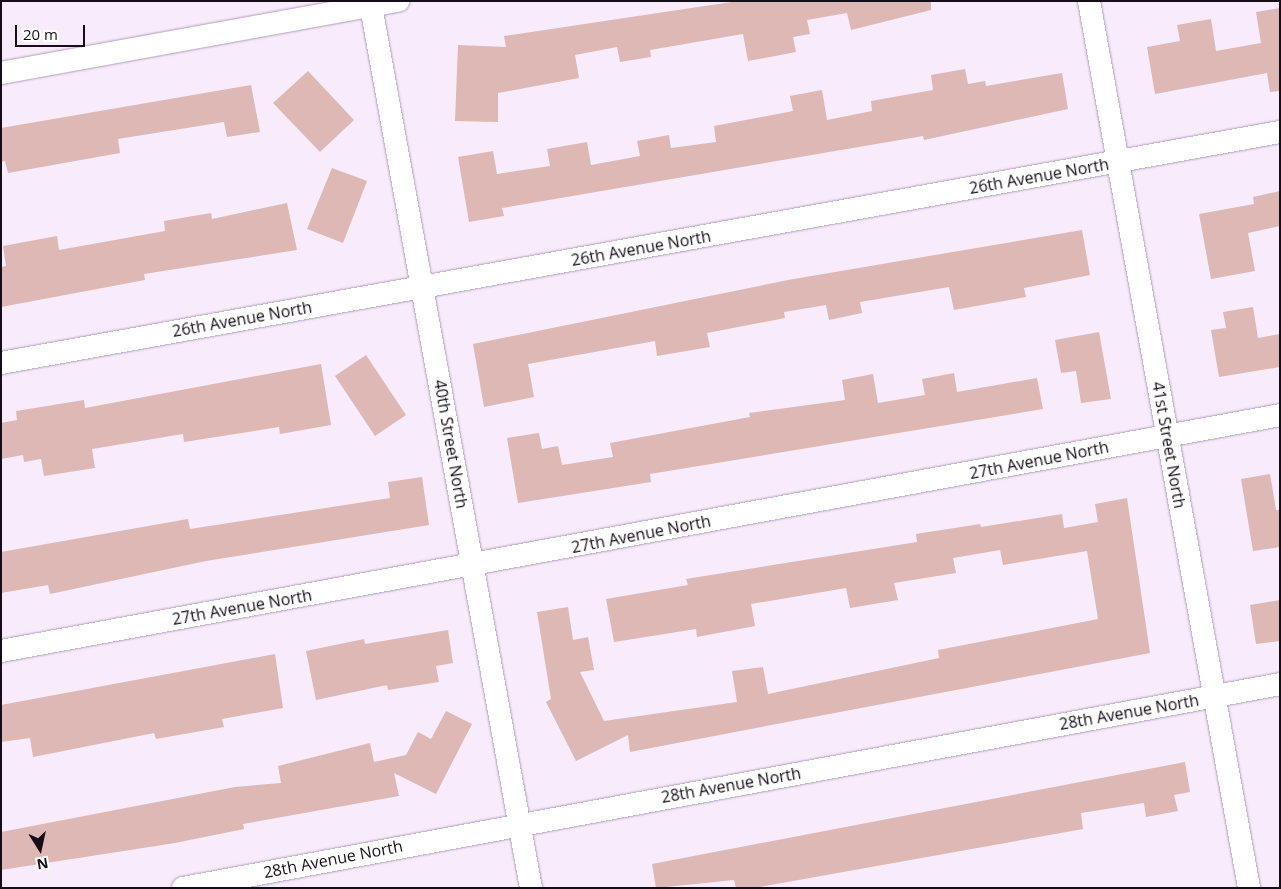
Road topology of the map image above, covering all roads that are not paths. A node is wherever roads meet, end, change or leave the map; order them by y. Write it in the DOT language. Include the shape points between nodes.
graph roads {
  1 [pos="399,1"];
  2 [pos="1089,1"];
  3 [pos="371,4"];
  4 [pos="1,72"];
  5 [pos="1280,132"];
  6 [pos="1118,162"];
  7 [pos="422,287"];
  8 [pos="1,363"];
  9 [pos="1280,415"];
  10 [pos="1168,436"];
  11 [pos="473,565"];
  12 [pos="1,651"];
  13 [pos="1280,684"];
  14 [pos="1215,697"];
  15 [pos="520,824"];
  16 [pos="183,888"];
  17 [pos="532,888"];
  18 [pos="1249,888"];
  1 -- 3 [label="street"];
  2 -- 6 [label="street, 41st Street North"];
  3 -- 4 [label="street"];
  3 -- 7 [label="street, 40th Street North"];
  5 -- 6 [label="street, 26th Avenue North"];
  6 -- 7 [label="street, 26th Avenue North"];
  6 -- 10 [label="street, 41st Street North"];
  7 -- 8 [label="street, 26th Avenue North"];
  7 -- 11 [label="street, 40th Street North"];
  9 -- 10 [label="street, 27th Avenue North"];
  10 -- 11 [label="street, 27th Avenue North"];
  10 -- 14 [label="street, 41st Street North"];
  11 -- 12 [label="street, 27th Avenue North"];
  11 -- 15 [label="street, 40th Street North"];
  13 -- 14 [label="street, 28th Avenue North"];
  14 -- 15 [label="street, 28th Avenue North"];
  14 -- 18 [label="street, 41st Street North"];
  15 -- 16 [label="street, 28th Avenue North"];
  15 -- 17 [label="street, 40th Street North"];
}
